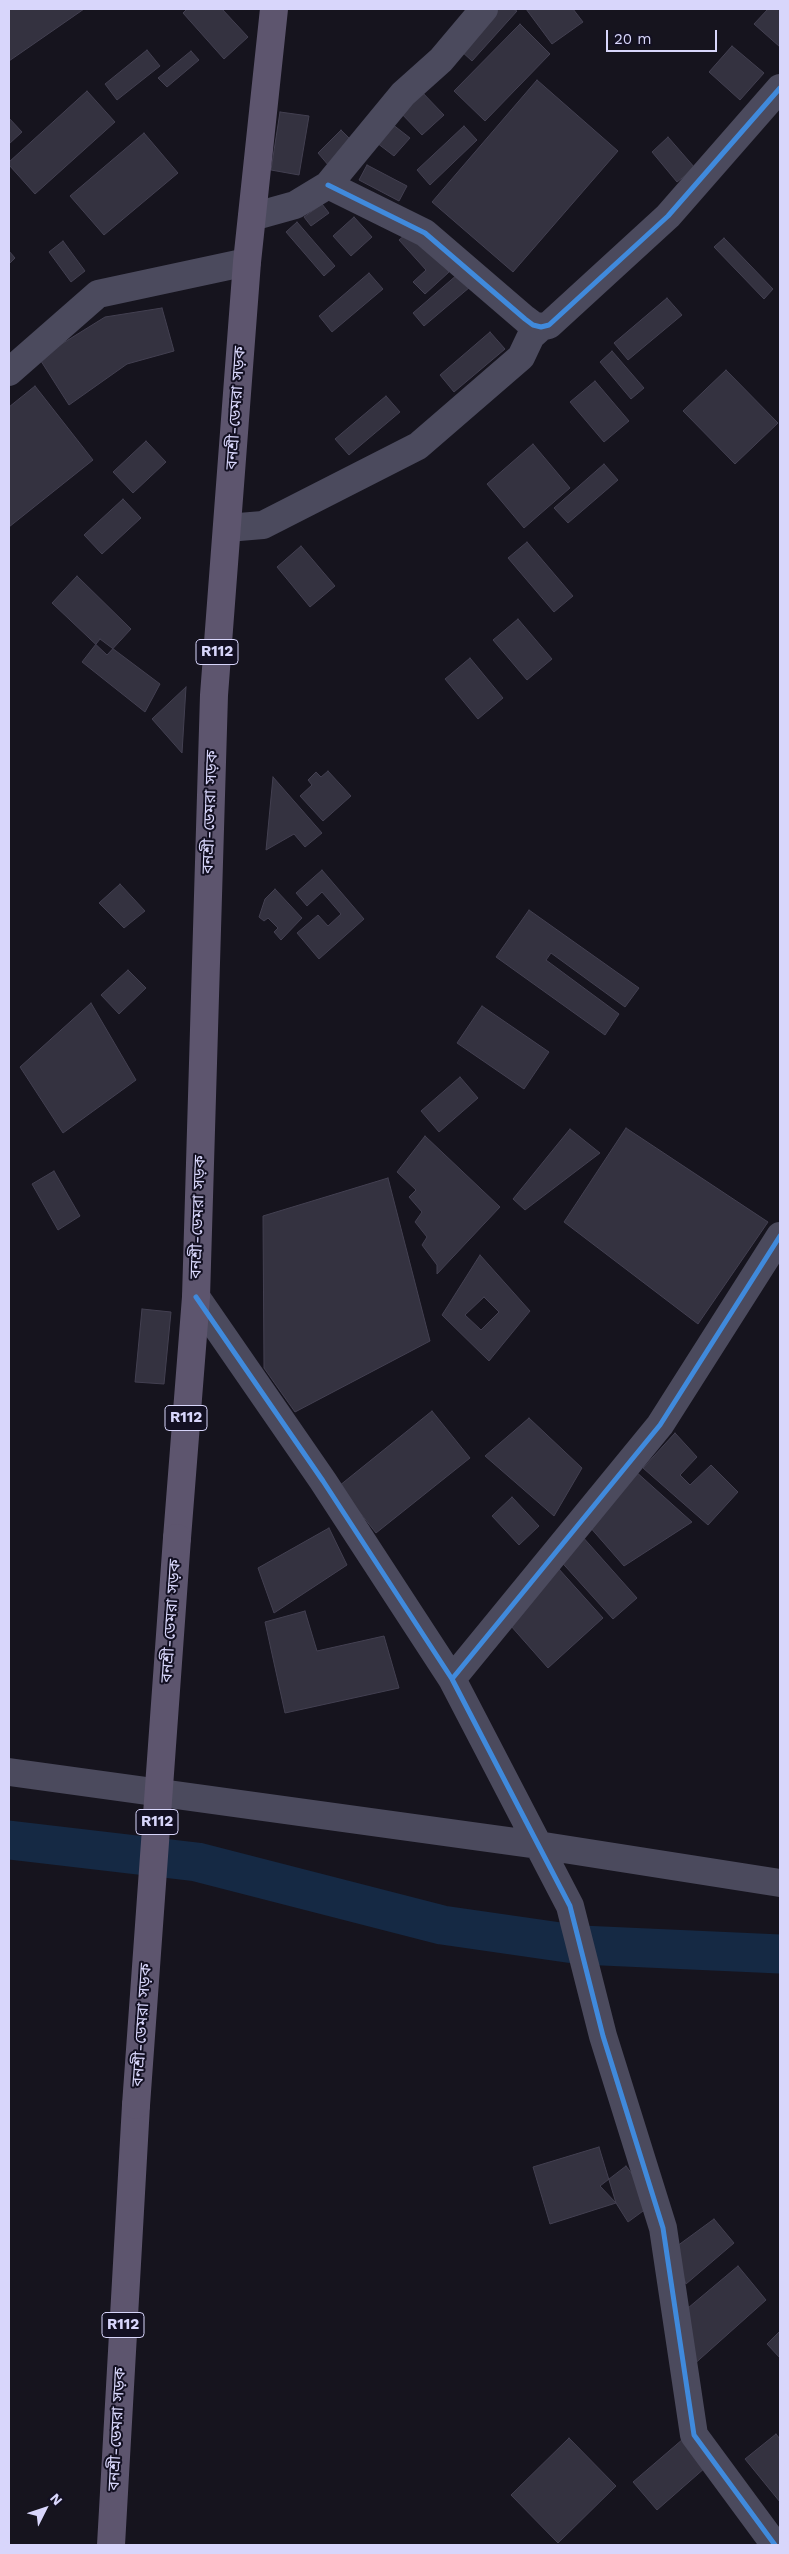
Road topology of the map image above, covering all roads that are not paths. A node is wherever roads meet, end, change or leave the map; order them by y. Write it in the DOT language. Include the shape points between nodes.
graph roads {
  1 [pos="274,9"];
  2 [pos="484,9"];
  3 [pos="780,88"];
  4 [pos="328,185"];
  5 [pos="252,217"];
  6 [pos="247,262"];
  7 [pos="541,327"];
  8 [pos="9,372"];
  9 [pos="227,528"];
  10 [pos="780,1236"];
  11 [pos="196,1297"];
  12 [pos="452,1679"];
  13 [pos="9,1772"];
  14 [pos="538,1845"];
  15 [pos="780,1883"];
  16 [pos="110,2545"];
  17 [pos="775,2545"];
  1 -- 5 [label="main road, বনশ্রী-ডেমরা সড়ক / R112"];
  2 -- 4 [label="street" via="441,60 403,94"];
  3 -- 7 [label="street" via="668,216 549,325"];
  4 -- 5 [label="street" via="295,205"];
  4 -- 7 [label="street" via="425,233 525,319"];
  5 -- 6 [label="main road, বনশ্রী-ডেমরা সড়ক / R112"];
  6 -- 8 [label="street" via="98,294"];
  6 -- 9 [label="main road, বনশ্রী-ডেমরা সড়ক / R112"];
  7 -- 9 [label="street" via="531,336 521,357 418,446 262,525"];
  9 -- 11 [label="main road, বনশ্রী-ডেমরা সড়ক / R112" via="214,695"];
  10 -- 12 [label="street" via="660,1425"];
  11 -- 12 [label="street" via="323,1481"];
  11 -- 16 [label="main road, বনশ্রী-ডেমরা সড়ক / R112, bridge" via="136,2106"];
  12 -- 14 [label="street"];
  13 -- 14 [label="street"];
  14 -- 15 [label="street"];
  14 -- 17 [label="street" via="570,1906 603,2036 663,2228 694,2435"];
}
